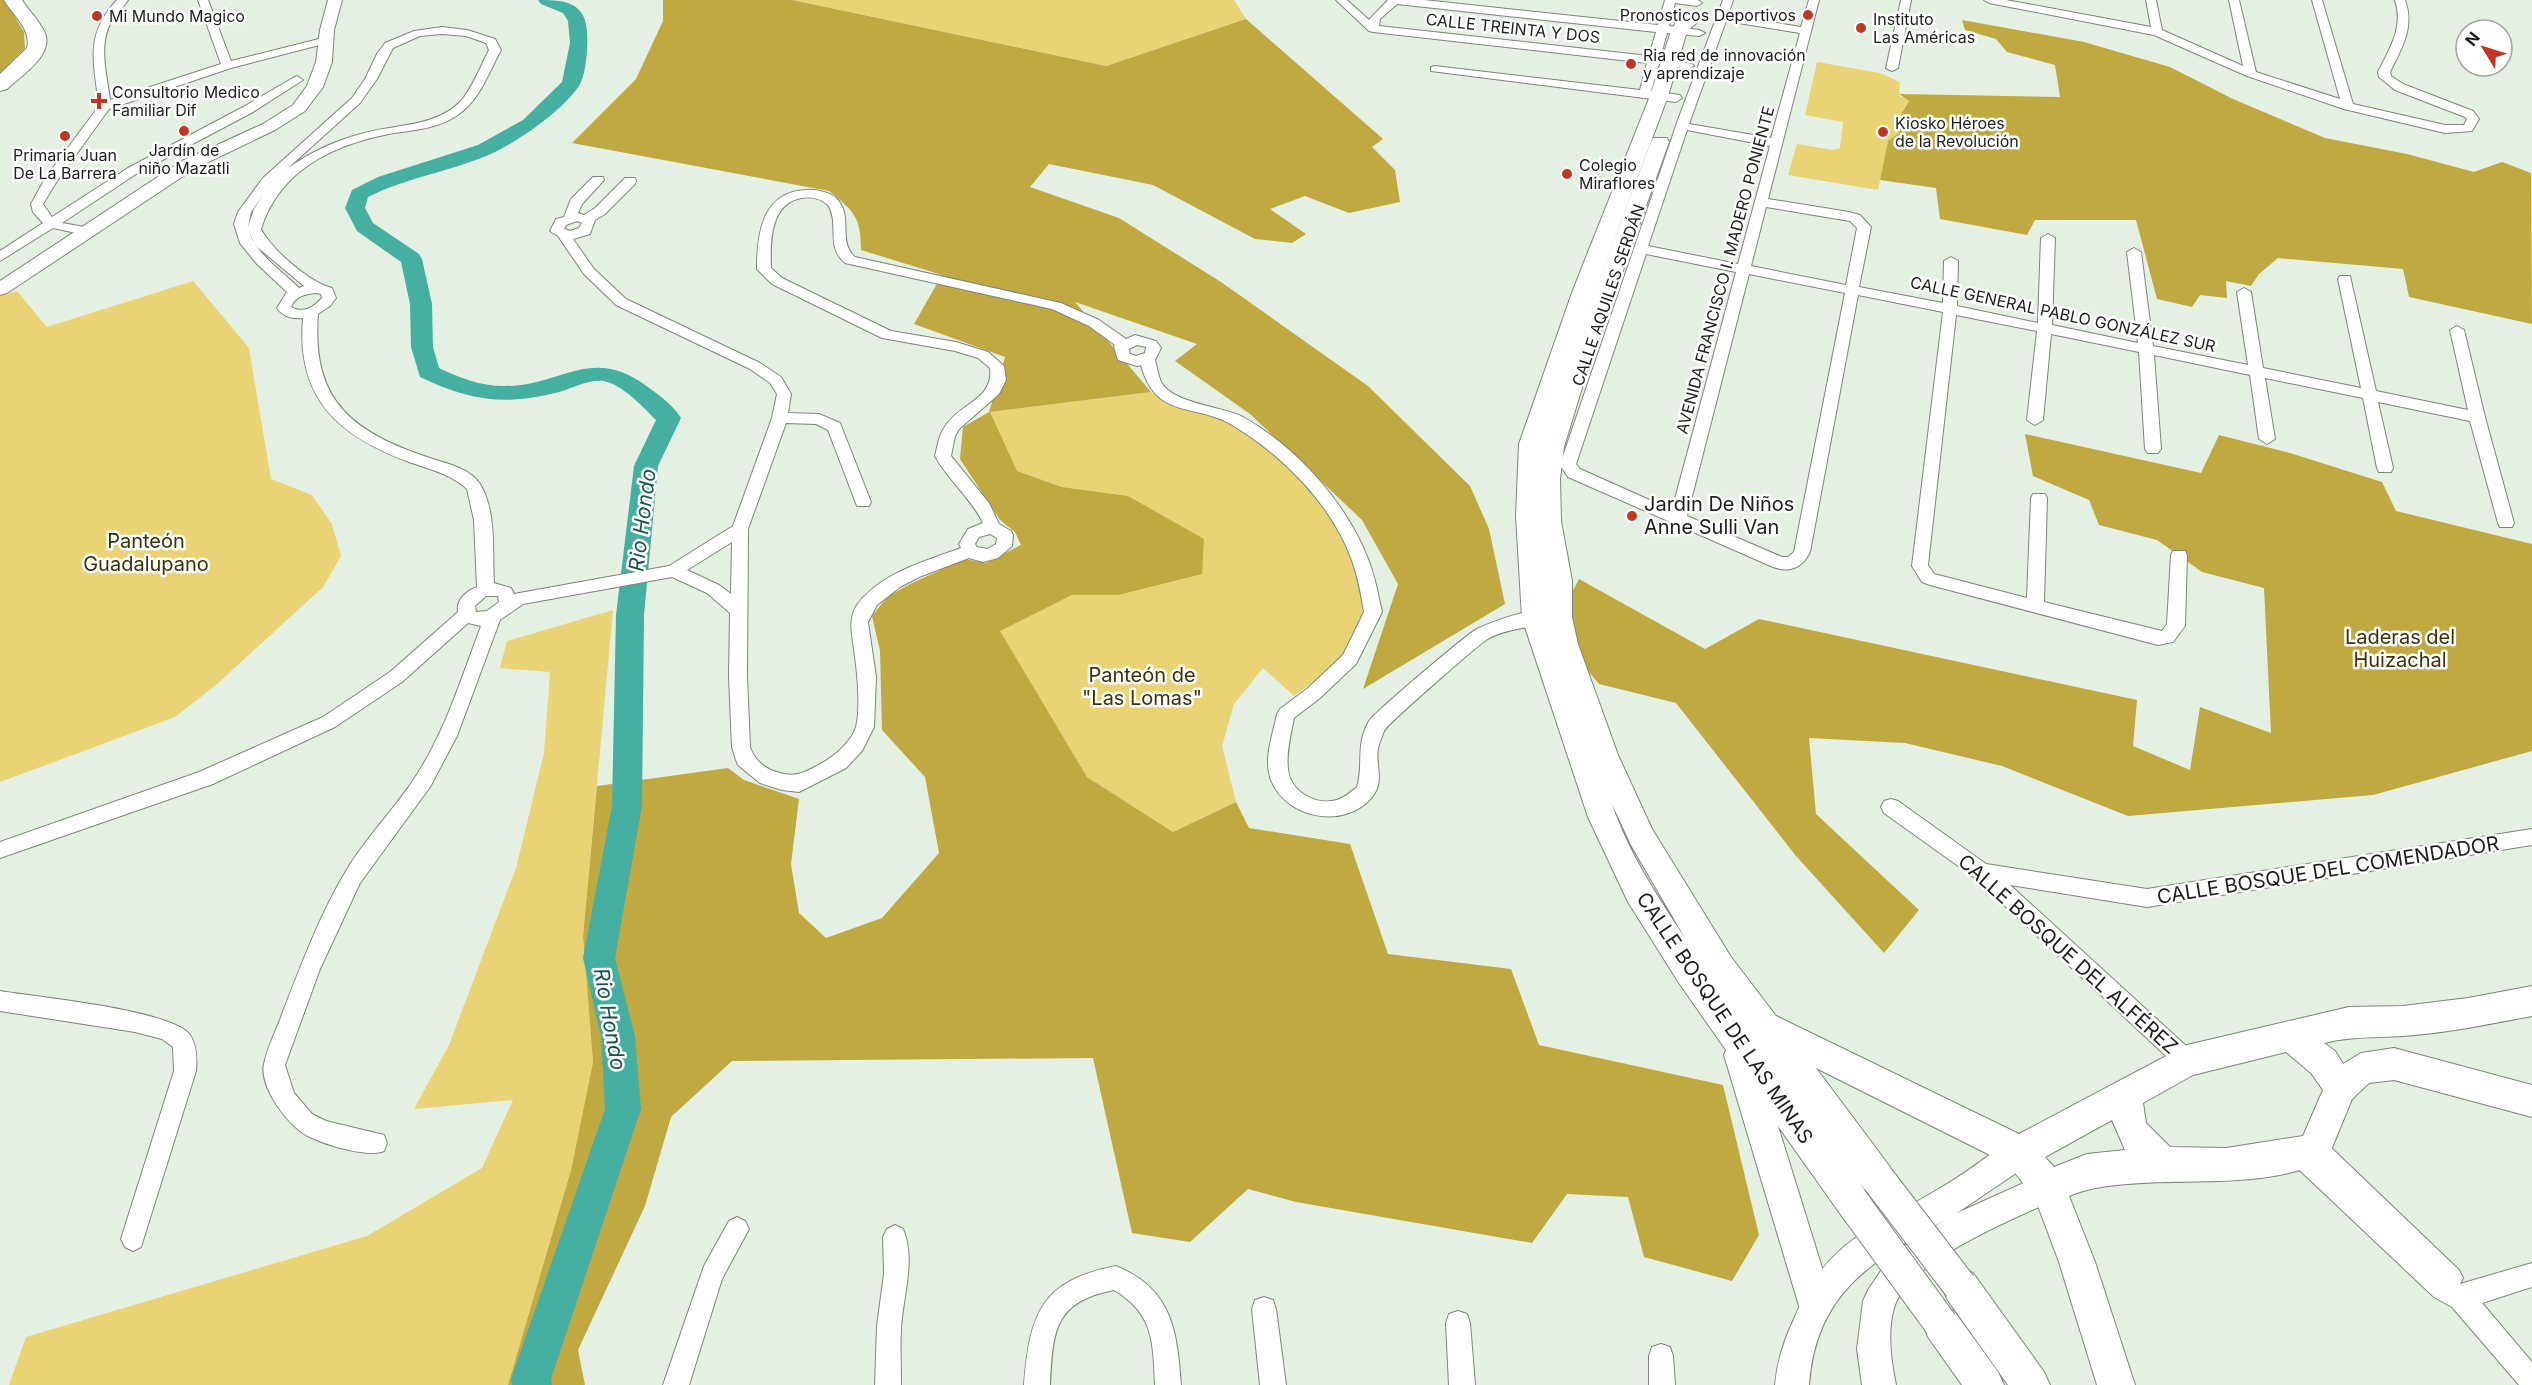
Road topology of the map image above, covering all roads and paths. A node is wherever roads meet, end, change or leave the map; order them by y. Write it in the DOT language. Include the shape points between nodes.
graph roads {
  1 [pos="14,0"];
  2 [pos="123,0"];
  3 [pos="203,0"];
  4 [pos="335,0"];
  5 [pos="1341,0"];
  6 [pos="1394,0"];
  7 [pos="1670,0"];
  8 [pos="1676,0"];
  9 [pos="1728,0"];
  10 [pos="1814,0"];
  11 [pos="1906,0"];
  12 [pos="1989,0"];
  13 [pos="2067,0"];
  14 [pos="2151,0"];
  15 [pos="2234,0"];
  16 [pos="2317,0"];
  17 [pos="2398,1"];
  18 [pos="2068,14"];
  19 [pos="1722,17"];
  20 [pos="1688,20"];
  21 [pos="1372,29"];
  22 [pos="1806,31"];
  23 [pos="2157,32"];
  24 [pos="327,40"];
  25 [pos="1671,63"];
  26 [pos="227,66"];
  27 [pos="1892,68"];
  28 [pos="1435,69"];
  29 [pos="2252,74"];
  30 [pos="297,80"];
  31 [pos="0,85"];
  32 [pos="1660,96"];
  33 [pos="105,106"];
  34 [pos="2348,106"];
  35 [pos="1682,126"];
  36 [pos="1776,143"];
  37 [pos="598,180"];
  38 [pos="630,181"];
  39 [pos="1761,202"];
  40 [pos="571,218"];
  41 [pos="586,219"];
  42 [pos="49,223"];
  43 [pos="85,231"];
  44 [pos="564,235"];
  45 [pos="2048,238"];
  46 [pos="1641,249"];
  47 [pos="2134,252"];
  48 [pos="0,257"];
  49 [pos="1952,261"];
  50 [pos="1745,267"];
  51 [pos="2345,279"];
  52 [pos="0,289"];
  53 [pos="316,289"];
  54 [pos="1854,290"];
  55 [pos="2244,292"];
  56 [pos="296,293"];
  57 [pos="1950,309"];
  58 [pos="311,312"];
  59 [pos="2044,328"];
  60 [pos="2457,330"];
  61 [pos="2146,349"];
  62 [pos="2257,372"];
  63 [pos="2368,396"];
  64 [pos="2477,417"];
  65 [pos="780,418"];
  66 [pos="2035,420"];
  67 [pos="2267,439"];
  68 [pos="2153,449"];
  69 [pos="2385,468"];
  70 [pos="2039,498"];
  71 [pos="862,502"];
  72 [pos="1678,518"];
  73 [pos="2506,523"];
  74 [pos="993,528"];
  75 [pos="740,529"];
  76 [pos="970,550"];
  77 [pos="2179,555"];
  78 [pos="667,572"];
  79 [pos="486,590"];
  80 [pos="514,600"];
  81 [pos="2035,607"];
  82 [pos="738,610"];
  83 [pos="467,615"];
  84 [pos="493,616"];
  85 [pos="1547,617"];
  86 [pos="1891,807"];
  87 [pos="2532,837"];
  88 [pos="0,850"];
  89 [pos="1982,872"];
  90 [pos="2532,1000"];
  91 [pos="0,1001"];
  92 [pos="1749,1030"];
  93 [pos="2292,1037"];
  94 [pos="2187,1061"];
  95 [pos="2340,1088"];
  96 [pos="2126,1095"];
  97 [pos="2532,1101"];
  98 [pos="376,1143"];
  99 [pos="2307,1151"];
  100 [pos="2020,1152"];
  101 [pos="2164,1164"];
  102 [pos="2048,1187"];
  103 [pos="737,1229"];
  104 [pos="895,1237"];
  105 [pos="133,1239"];
  106 [pos="2532,1275"];
  107 [pos="2461,1298"];
  108 [pos="1815,1304"];
  109 [pos="1264,1309"];
  110 [pos="1458,1323"];
  111 [pos="1662,1356"];
  112 [pos="2532,1381"];
  113 [pos="676,1385"];
  114 [pos="888,1385"];
  115 [pos="1037,1385"];
  116 [pos="1168,1385"];
  117 [pos="1274,1385"];
  118 [pos="1462,1385"];
  119 [pos="1662,1385"];
  120 [pos="1792,1385"];
  121 [pos="1879,1385"];
  122 [pos="1985,1385"];
  123 [pos="2031,1385"];
  124 [pos="2116,1385"];
  1 -- 31 [label="main road" via="37,34 38,45"];
  2 -- 33 [label="street" via="98,36"];
  3 -- 26 [label="street"];
  4 -- 24 [label="street"];
  5 -- 21 [label="street"];
  6 -- 20 [label="street"];
  6 -- 21 [label="street" via="1375,18"];
  7 -- 20 [label="street"];
  8 -- 20 [label="street"];
  9 -- 19 [label="street, CALLE AQUILES SERDÁN"];
  10 -- 22 [label="street, AVENIDA FRANCISCO I. MADERO PONIENTE"];
  11 -- 27 [label="street"];
  12 -- 18 [label="street"];
  13 -- 18 [label="street"];
  14 -- 23 [label="street"];
  15 -- 29 [label="street"];
  16 -- 34 [label="street"];
  17 -- 34 [label="street" via="2407,17 2385,77 2399,87 2474,119 2468,128 2445,129"];
  18 -- 23 [label="street"];
  19 -- 22 [label="street"];
  19 -- 35 [label="street, CALLE AQUILES SERDÁN"];
  20 -- 25 [label="main road, CALLE BOSQUE DE LAS MINAS"];
  20 -- 25 [label="street"];
  21 -- 25 [label="street, CALLE TREINTA Y DOS"];
  22 -- 36 [label="street, AVENIDA FRANCISCO I. MADERO PONIENTE"];
  23 -- 29 [label="street"];
  24 -- 26 [label="street"];
  24 -- 43 [label="street" via="315,87 299,108 269,127 188,165"];
  25 -- 32 [label="main road, CALLE BOSQUE DE LAS MINAS"];
  25 -- 32 [label="street"];
  26 -- 33 [label="street"];
  28 -- 32 [label="street"];
  29 -- 34 [label="street"];
  30 -- 42 [label="street" via="249,110 132,171"];
  32 -- 85 [label="main road, CALLE BOSQUE DE LAS MINAS" via="1552,447 1549,521 1558,581"];
  33 -- 42 [label="street" via="37,204 39,215"];
  35 -- 36 [label="street"];
  35 -- 46 [label="street, CALLE AQUILES SERDÁN"];
  36 -- 39 [label="street, AVENIDA FRANCISCO I. MADERO PONIENTE"];
  37 -- 40 [label="street" via="573,206"];
  38 -- 41 [label="street" via="600,211"];
  39 -- 50 [label="street, AVENIDA FRANCISCO I. MADERO PONIENTE"];
  39 -- 54 [label="street" via="1855,218 1864,227"];
  40 -- 41 [label="street"];
  40 -- 44 [label="street" via="557,228"];
  41 -- 44 [label="street" via="589,224 585,231"];
  42 -- 43 [label="street"];
  42 -- 48 [label="street"];
  43 -- 52 [label="street"];
  44 -- 65 [label="street" via="571,251 621,302 755,366 776,380 784,394"];
  45 -- 59 [label="street"];
  46 -- 50 [label="street, CALLE GENERAL PABLO GONZÁLEZ SUR"];
  46 -- 72 [label="street, CALLE AQUILES SERDÁN" via="1568,465 1574,473"];
  47 -- 61 [label="street"];
  49 -- 57 [label="street"];
  50 -- 54 [label="street, CALLE GENERAL PABLO GONZÁLEZ SUR"];
  50 -- 72 [label="street, AVENIDA FRANCISCO I. MADERO PONIENTE"];
  51 -- 63 [label="street"];
  53 -- 56 [label="street"];
  53 -- 56 [label="street" via="261,243 254,229 264,198 307,161 338,146 447,118 467,101 495,50 491,41 441,29 392,43 382,51 372,78 353,102 249,202 240,222 249,248"];
  53 -- 58 [label="street" via="327,291 329,298"];
  54 -- 57 [label="street, CALLE GENERAL PABLO GONZÁLEZ SUR"];
  54 -- 72 [label="street" via="1798,560 1789,565 1779,563"];
  55 -- 62 [label="street"];
  56 -- 58 [label="street" via="286,301 286,311"];
  57 -- 59 [label="street, CALLE GENERAL PABLO GONZÁLEZ SUR"];
  57 -- 81 [label="street" via="1920,566 1928,578 1936,581"];
  58 -- 79 [label="street" via="309,351 315,382 323,399 340,418 359,435 451,471 474,487 480,506"];
  59 -- 61 [label="street, CALLE GENERAL PABLO GONZÁLEZ SUR"];
  59 -- 66 [label="street"];
  60 -- 64 [label="street"];
  61 -- 62 [label="street, CALLE GENERAL PABLO GONZÁLEZ SUR"];
  61 -- 68 [label="street"];
  62 -- 63 [label="street, CALLE GENERAL PABLO GONZÁLEZ SUR"];
  62 -- 67 [label="street"];
  63 -- 64 [label="street, CALLE GENERAL PABLO GONZÁLEZ SUR"];
  63 -- 69 [label="street"];
  64 -- 73 [label="street"];
  65 -- 71 [label="street" via="819,419 835,427"];
  65 -- 75 [label="street"];
  70 -- 81 [label="street"];
  74 -- 76 [label="street" via="977,530 970,536"];
  74 -- 76 [label="street" via="1005,535 999,551 983,556"];
  74 -- 85 [label="street" via="943,456 953,426 994,391 999,380 998,366 983,355 956,347 887,335 777,281 764,268 769,216 775,207 793,196 825,197 834,202 838,211 841,249 848,259 1056,306 1094,323 1124,344 1147,341 1154,348 1147,359 1156,386 1166,395 1236,420 1283,455 1332,505 1359,556 1373,612 1350,659 1286,714 1279,777 1297,800 1328,808 1344,806 1365,792 1371,772 1368,750 1377,724 1481,635"];
  75 -- 78 [label="street"];
  75 -- 82 [label="street"];
  76 -- 82 [label="street" via="894,583 863,610 859,622 867,676 866,727 839,763 799,784 767,777 745,760 741,747"];
  77 -- 81 [label="street" via="2176,626 2167,637 2157,638"];
  78 -- 80 [label="street"];
  78 -- 82 [label="street" via="713,589"];
  79 -- 80 [label="street" via="500,590"];
  79 -- 83 [label="street" via="469,601"];
  80 -- 84 [label="street"];
  83 -- 84 [label="street" via="478,619"];
  83 -- 88 [label="street" via="396,677 329,722 206,778"];
  84 -- 98 [label="street" via="450,731 423,781 352,876 310,968 274,1065 277,1082 294,1111 312,1128"];
  85 -- 92 [label="main road, CALLE BOSQUE DE LAS MINAS" via="1602,817 1639,893 1690,973"];
  86 -- 89 [label="street, CALLE BOSQUE DEL ALFÉREZ"];
  87 -- 89 [label="street, CALLE BOSQUE DEL COMENDADOR" via="2147,898"];
  89 -- 94 [label="street, CALLE BOSQUE DEL ALFÉREZ"];
  90 -- 93 [label="main road" via="2468,1013 2349,1022"];
  91 -- 105 [label="street" via="135,1022 167,1030 182,1041 185,1071"];
  92 -- 100 [label="main road"];
  92 -- 108 [label="main road"];
  92 -- 122 [label="main road, CALLE BOSQUE DE LAS MINAS, bridge" via="1858,1210"];
  92 -- 123 [label="main road, CALLE BOSQUE DE LAS MINAS, bridge" via="1878,1179"];
  93 -- 94 [label="main road"];
  93 -- 95 [label="main road" via="2323,1062"];
  94 -- 96 [label="main road"];
  95 -- 97 [label="main road" via="2361,1069 2394,1064"];
  95 -- 99 [label="main road"];
  96 -- 100 [label="main road"];
  96 -- 101 [label="main road" via="2129,1129"];
  99 -- 101 [label="main road" via="2226,1165"];
  99 -- 107 [label="street" via="2443,1288"];
  100 -- 102 [label="main road"];
  100 -- 108 [label="street" via="1950,1200 1848,1260"];
  101 -- 102 [label="main road" via="2087,1171"];
  102 -- 121 [label="street" via="1964,1226 1904,1264 1879,1300 1873,1349"];
  102 -- 124 [label="main road" via="2077,1262"];
  103 -- 113 [label="street" via="712,1274"];
  104 -- 114 [label="street"];
  106 -- 107 [label="street"];
  107 -- 112 [label="street"];
  108 -- 120 [label="street" via="1796,1355"];
  109 -- 117 [label="street"];
  110 -- 118 [label="street"];
  111 -- 119 [label="street"];
  115 -- 116 [label="street" via="1039,1344 1052,1309 1078,1290 1116,1278 1151,1305 1166,1351"];
}
